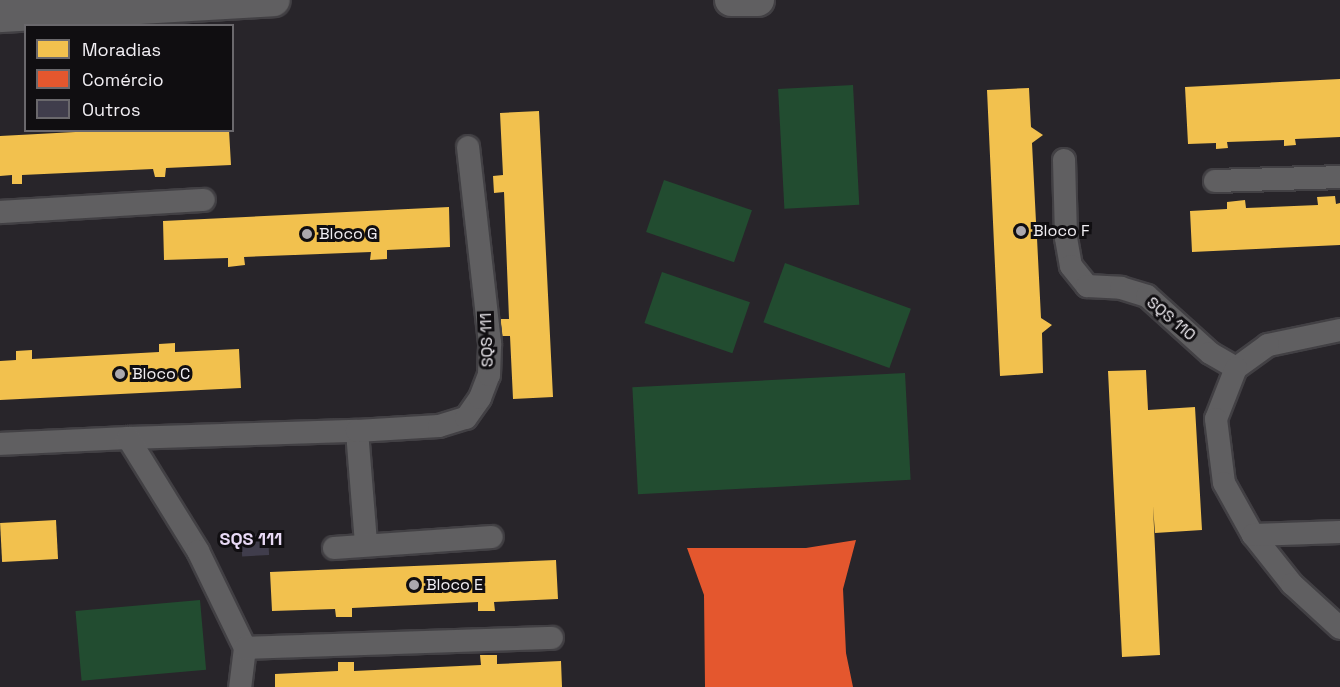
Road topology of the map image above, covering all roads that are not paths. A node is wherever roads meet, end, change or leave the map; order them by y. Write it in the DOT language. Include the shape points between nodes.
graph roads {
  1 [pos="274,0"];
  2 [pos="731,0"];
  3 [pos="758,0"];
  4 [pos="0,16"];
  5 [pos="468,147"];
  6 [pos="1064,160"];
  7 [pos="1340,177"];
  8 [pos="1215,181"];
  9 [pos="204,200"];
  10 [pos="0,212"];
  11 [pos="1340,330"];
  12 [pos="1236,368"];
  13 [pos="357,431"];
  14 [pos="128,438"];
  15 [pos="3,450"];
  16 [pos="1340,532"];
  17 [pos="1253,535"];
  18 [pos="492,537"];
  19 [pos="366,544"];
  20 [pos="334,548"];
  21 [pos="1340,628"];
  22 [pos="552,638"];
  23 [pos="245,648"];
  24 [pos="240,687"];
  1 -- 4 [label="street"];
  2 -- 3 [label="street"];
  5 -- 13 [label="street, SQS 111" via="490,343 489,375 466,418 440,426"];
  6 -- 12 [label="street, SQS 110" via="1066,238 1071,266 1087,286 1121,288 1147,296 1210,353"];
  7 -- 8 [label="street"];
  9 -- 10 [label="street"];
  11 -- 12 [label="street" via="1268,345"];
  12 -- 17 [label="street" via="1216,419 1218,447 1224,483"];
  13 -- 14 [label="street, SQS 111"];
  13 -- 19 [label="street"];
  14 -- 15 [label="street, SQS 111"];
  14 -- 23 [label="street" via="198,551"];
  16 -- 17 [label="street"];
  17 -- 21 [label="street" via="1292,584"];
  18 -- 19 [label="street"];
  19 -- 20 [label="street"];
  22 -- 23 [label="street"];
  23 -- 24 [label="street"];
}
